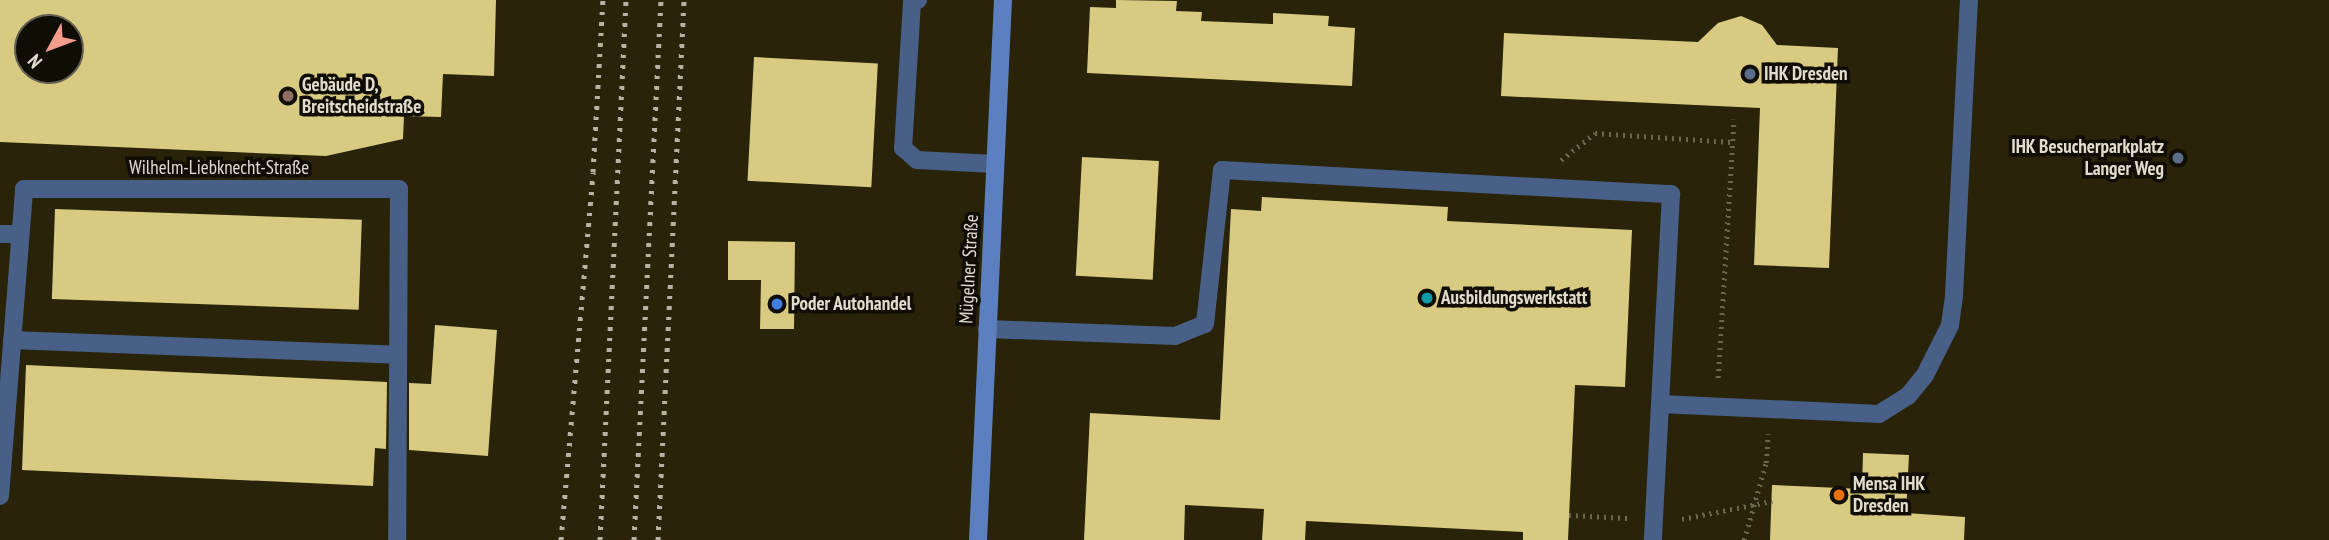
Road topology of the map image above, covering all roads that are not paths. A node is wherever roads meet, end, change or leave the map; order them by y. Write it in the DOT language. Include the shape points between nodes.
graph roads {
  1 [pos="918,0"];
  2 [pos="1003,0"];
  3 [pos="1969,0"];
  4 [pos="995,164"];
  5 [pos="0,234"];
  6 [pos="20,234"];
  7 [pos="987,329"];
  8 [pos="12,340"];
  9 [pos="398,355"];
  10 [pos="1660,404"];
  11 [pos="0,496"];
  12 [pos="397,540"];
  13 [pos="978,540"];
  14 [pos="1653,540"];
  1 -- 4 [label="lane" via="912,2 903,148 917,160"];
  2 -- 4 [label="main road, Mügelner Straße"];
  3 -- 10 [label="lane" via="1954,295 1940,352 1908,396 1879,414"];
  4 -- 7 [label="main road, Mügelner Straße"];
  5 -- 6 [label="lane"];
  6 -- 8 [label="lane, Wilhelm-Liebknecht-Straße"];
  6 -- 9 [label="lane, Wilhelm-Liebknecht-Straße" via="24,189 399,189"];
  7 -- 10 [label="lane" via="1175,336 1205,324 1222,170 1671,194"];
  7 -- 13 [label="main road, Mügelner Straße"];
  8 -- 9 [label="lane"];
  8 -- 11 [label="lane, Wilhelm-Liebknecht-Straße"];
  9 -- 12 [label="lane, Wilhelm-Liebknecht-Straße"];
  10 -- 14 [label="lane"];
}
